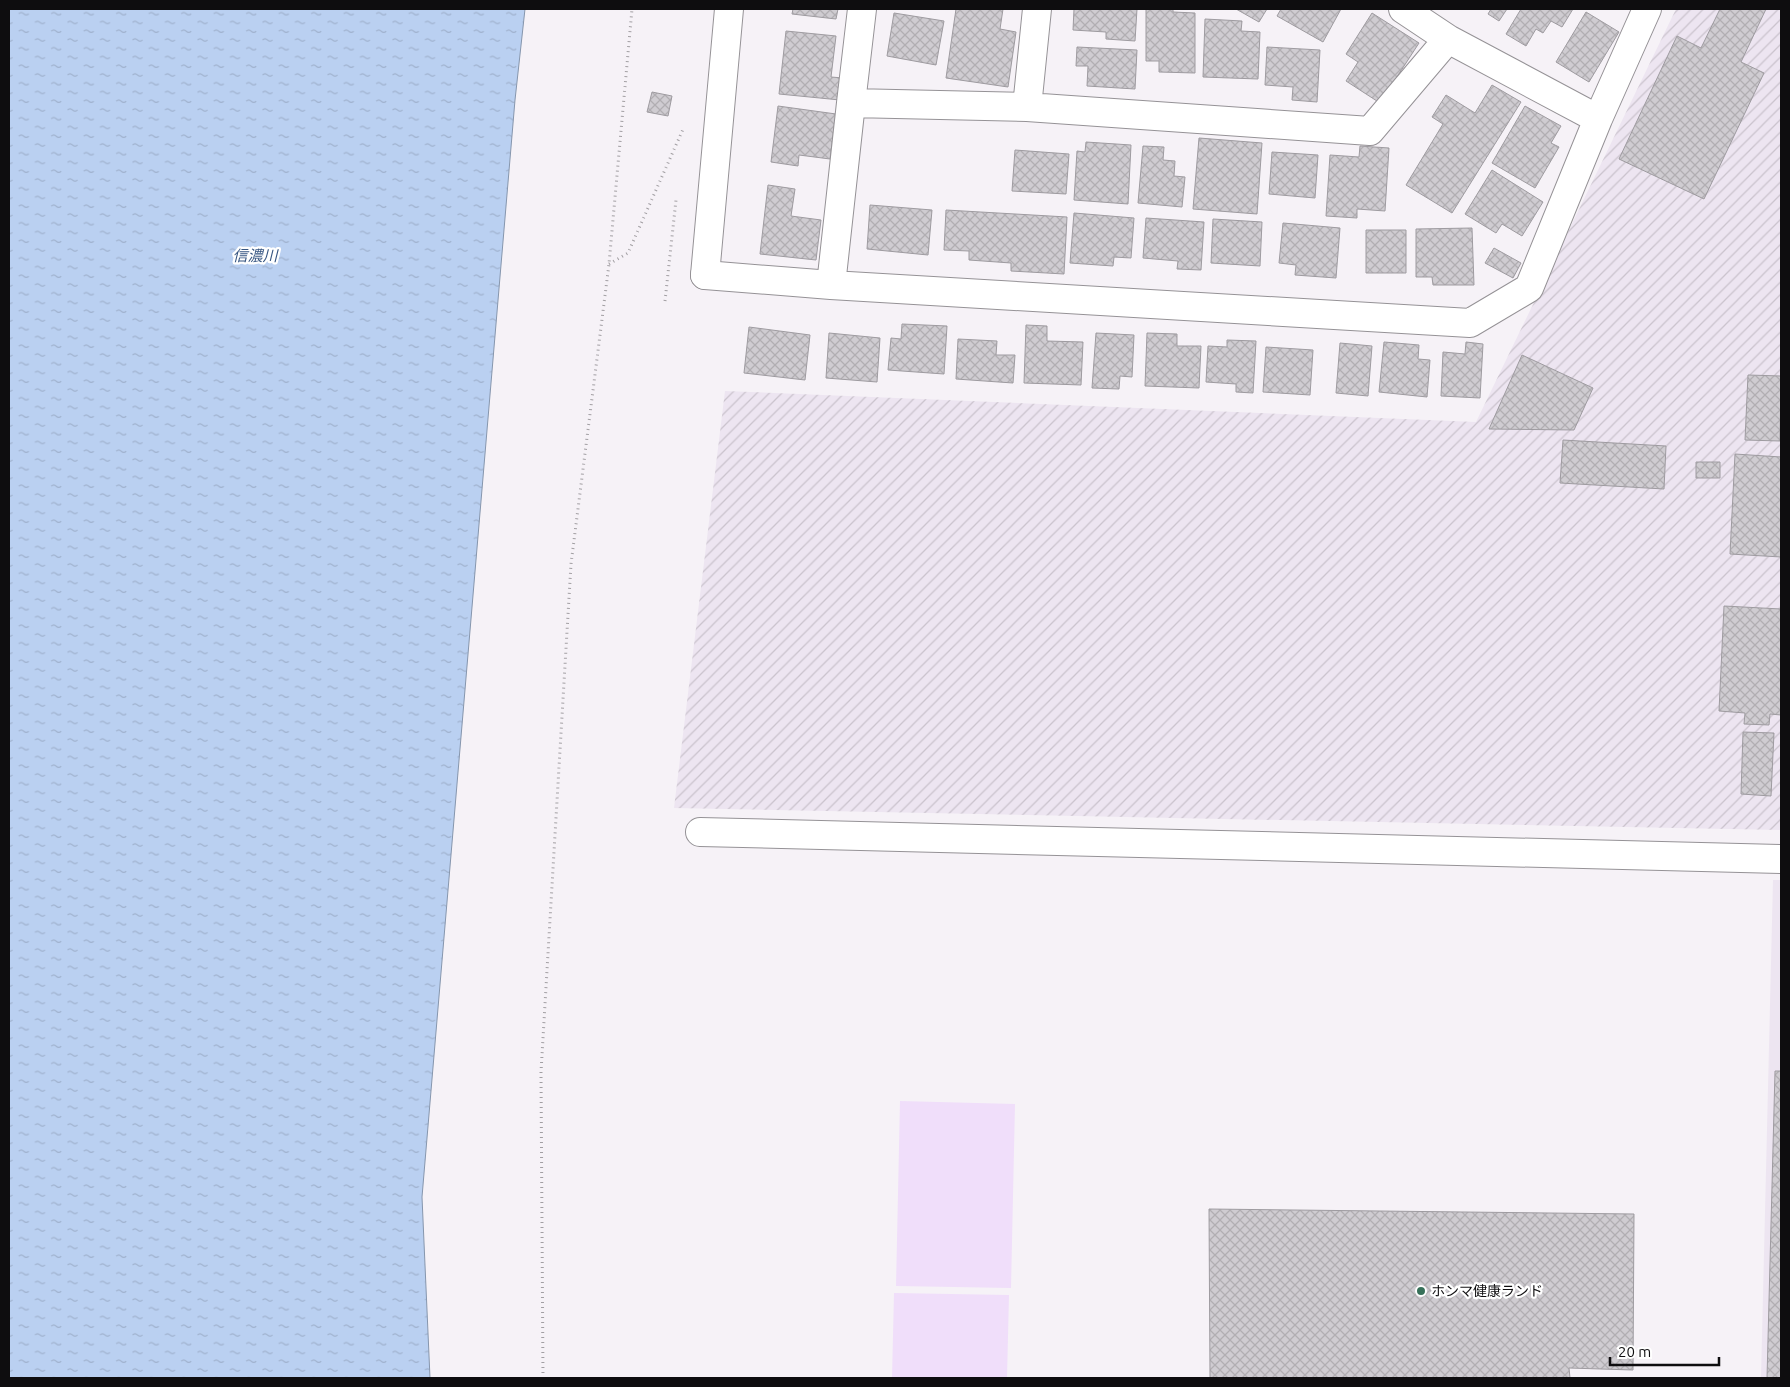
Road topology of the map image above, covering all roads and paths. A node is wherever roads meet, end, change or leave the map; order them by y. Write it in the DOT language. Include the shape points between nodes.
graph roads {
  1 [pos="632,9"];
  2 [pos="729,9"];
  3 [pos="862,9"];
  4 [pos="1037,9"];
  5 [pos="1403,9"];
  6 [pos="1647,9"];
  7 [pos="1448,38"];
  8 [pos="851,103"];
  9 [pos="1027,108"];
  10 [pos="1598,119"];
  11 [pos="684,126"];
  12 [pos="609,264"];
  13 [pos="831,285"];
  14 [pos="700,832"];
  15 [pos="1781,859"];
  16 [pos="543,1378"];
  1 -- 12 [label="path"];
  2 -- 13 [label="street" via="705,275"];
  3 -- 8 [label="street"];
  4 -- 9 [label="street"];
  5 -- 7 [label="street"];
  6 -- 10 [label="street"];
  7 -- 9 [label="street" via="1370,131"];
  7 -- 10 [label="street"];
  8 -- 9 [label="street"];
  8 -- 13 [label="street"];
  10 -- 13 [label="street" via="1529,288 1470,323"];
  11 -- 12 [label="path" via="628,253"];
  12 -- 16 [label="path" via="570,584 542,1072"];
  14 -- 15 [label="street"];
}
